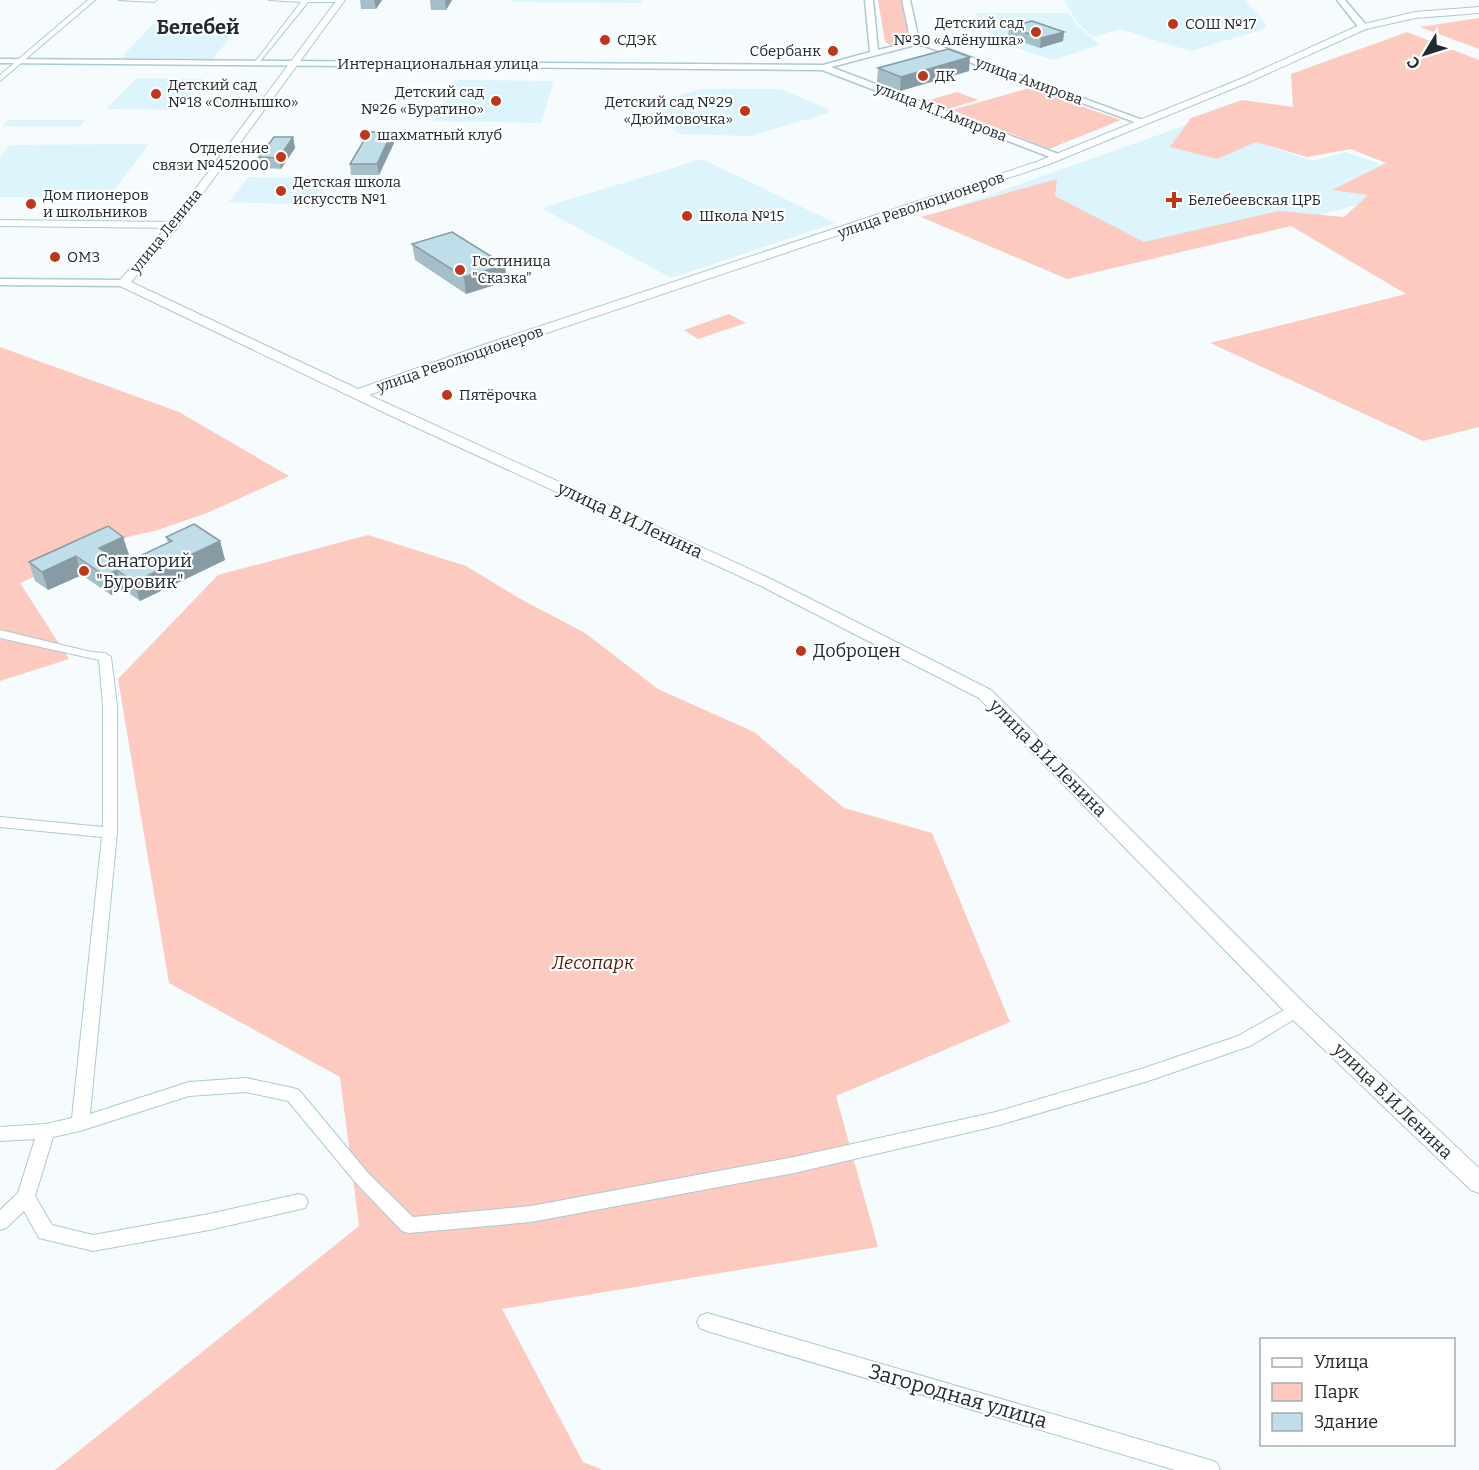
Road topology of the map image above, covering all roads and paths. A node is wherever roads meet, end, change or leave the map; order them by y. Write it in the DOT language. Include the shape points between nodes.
graph roads {
  1 [pos="92,0"];
  2 [pos="122,0"];
  3 [pos="154,0"];
  4 [pos="272,0"];
  5 [pos="306,0"];
  6 [pos="341,0"];
  7 [pos="869,0"];
  8 [pos="906,0"];
  9 [pos="1341,0"];
  10 [pos="1479,10"];
  11 [pos="1363,27"];
  12 [pos="915,43"];
  13 [pos="874,53"];
  14 [pos="0,61"];
  15 [pos="19,61"];
  16 [pos="256,63"];
  17 [pos="293,63"];
  18 [pos="823,66"];
  19 [pos="0,79"];
  20 [pos="1143,122"];
  21 [pos="1058,158"];
  22 [pos="0,223"];
  23 [pos="174,225"];
  24 [pos="0,282"];
  25 [pos="124,283"];
  26 [pos="358,394"];
  27 [pos="0,634"];
  28 [pos="0,822"];
  29 [pos="110,833"];
  30 [pos="1297,1010"];
  31 [pos="80,1124"];
  32 [pos="46,1131"];
  33 [pos="0,1134"];
  34 [pos="1479,1183"];
  35 [pos="26,1197"];
  36 [pos="299,1202"];
  37 [pos="0,1222"];
  38 [pos="707,1322"];
  39 [pos="1210,1470"];
  1 -- 15 [label="street"];
  2 -- 3 [label="street"];
  4 -- 5 [label="street"];
  5 -- 6 [label="street"];
  5 -- 16 [label="street"];
  6 -- 17 [label="main road, улица Ленина"];
  7 -- 13 [label="street, улица М.Г.Амирова"];
  8 -- 12 [label="street"];
  9 -- 11 [label="street"];
  10 -- 11 [label="main road, улица Революционеров" via="1406,16"];
  11 -- 20 [label="main road, улица Революционеров"];
  12 -- 13 [label="street, улица М.Г.Амирова"];
  12 -- 20 [label="street, улица Амирова"];
  13 -- 18 [label="street, Интернациональная улица"];
  14 -- 15 [label="street, Интернациональная улица"];
  15 -- 16 [label="street, Интернациональная улица"];
  15 -- 19 [label="street"];
  16 -- 17 [label="street, Интернациональная улица"];
  17 -- 18 [label="street, Интернациональная улица"];
  17 -- 23 [label="main road, улица Ленина"];
  18 -- 21 [label="street, улица М.Г.Амирова"];
  20 -- 21 [label="main road, улица Революционеров"];
  21 -- 26 [label="main road, улица Революционеров"];
  22 -- 23 [label="street"];
  23 -- 25 [label="main road, улица Ленина"];
  24 -- 25 [label="street"];
  25 -- 26 [label="main road, улица Ленина"];
  26 -- 30 [label="main road, улица В.И.Ленина" via="765,582 985,694"];
  27 -- 29 [label="street" via="105,657 110,706"];
  28 -- 29 [label="street"];
  29 -- 31 [label="street"];
  30 -- 31 [label="street" via="1244,1041 996,1119 794,1165 520,1215 409,1225 362,1178 293,1095 246,1085 189,1089"];
  30 -- 34 [label="main road, улица В.И.Ленина"];
  31 -- 32 [label="street"];
  32 -- 33 [label="street"];
  32 -- 35 [label="street"];
  35 -- 36 [label="street" via="46,1232 93,1243"];
  35 -- 37 [label="street"];
  38 -- 39 [label="street, Загородная улица"];
}
